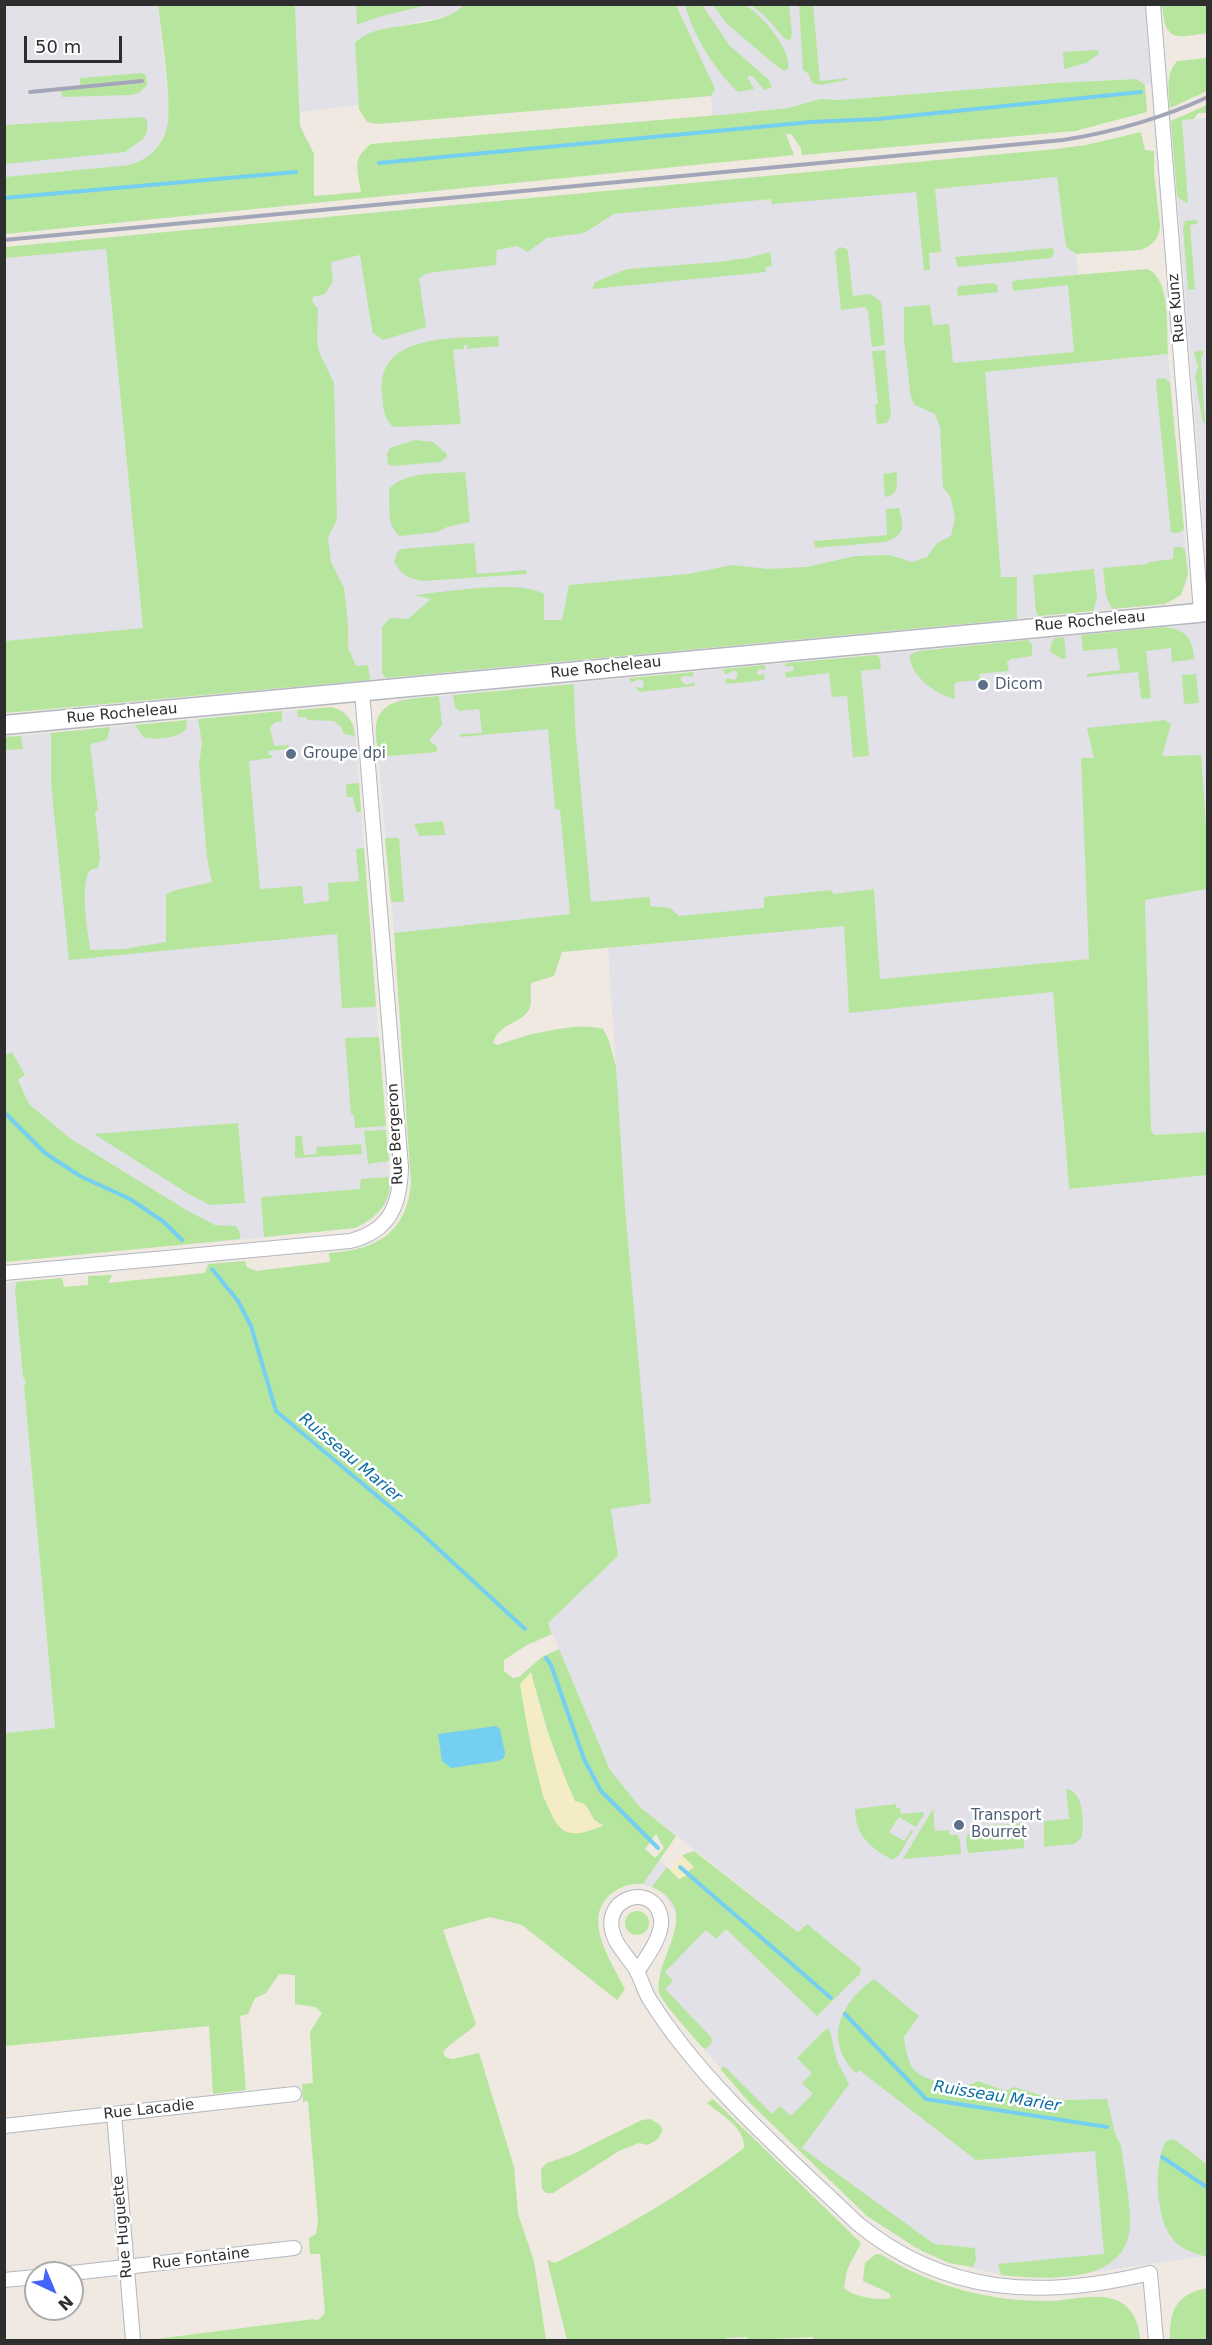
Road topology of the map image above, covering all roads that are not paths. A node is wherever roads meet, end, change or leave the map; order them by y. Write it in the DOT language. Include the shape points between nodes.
graph roads {
  1 [pos="1153,4"];
  2 [pos="1204,612"];
  3 [pos="362,692"];
  4 [pos="4,725"];
  5 [pos="4,1273"];
  6 [pos="638,1972"];
  7 [pos="294,2094"];
  8 [pos="114,2114"];
  9 [pos="4,2126"];
  10 [pos="294,2248"];
  11 [pos="126,2268"];
  12 [pos="84,2272"];
  13 [pos="24,2278"];
  14 [pos="4,2280"];
  15 [pos="133,2340"];
  16 [pos="1156,2340"];
  1 -- 2 [label="street, Rue Kunz"];
  2 -- 3 [label="street, Rue Rocheleau"];
  3 -- 4 [label="street, Rue Rocheleau"];
  3 -- 5 [label="street, Rue Bergeron" via="401,1167 399,1194 391,1214 377,1230 350,1241"];
  6 -- 6 [label="street" via="661,1923 654,1904 638,1897 617,1907 611,1924 617,1943"];
  6 -- 16 [label="street" via="654,2007 720,2089 877,2238 936,2269 996,2286 1071,2288 1150,2273"];
  7 -- 8 [label="street, Rue Lacadie"];
  8 -- 9 [label="street, Rue Lacadie"];
  8 -- 11 [label="street, Rue Huguette"];
  10 -- 11 [label="street, Rue Fontaine"];
  11 -- 12 [label="street, Rue Fontaine"];
  11 -- 15 [label="street, Rue Huguette"];
  13 -- 14 [label="street"];
}
